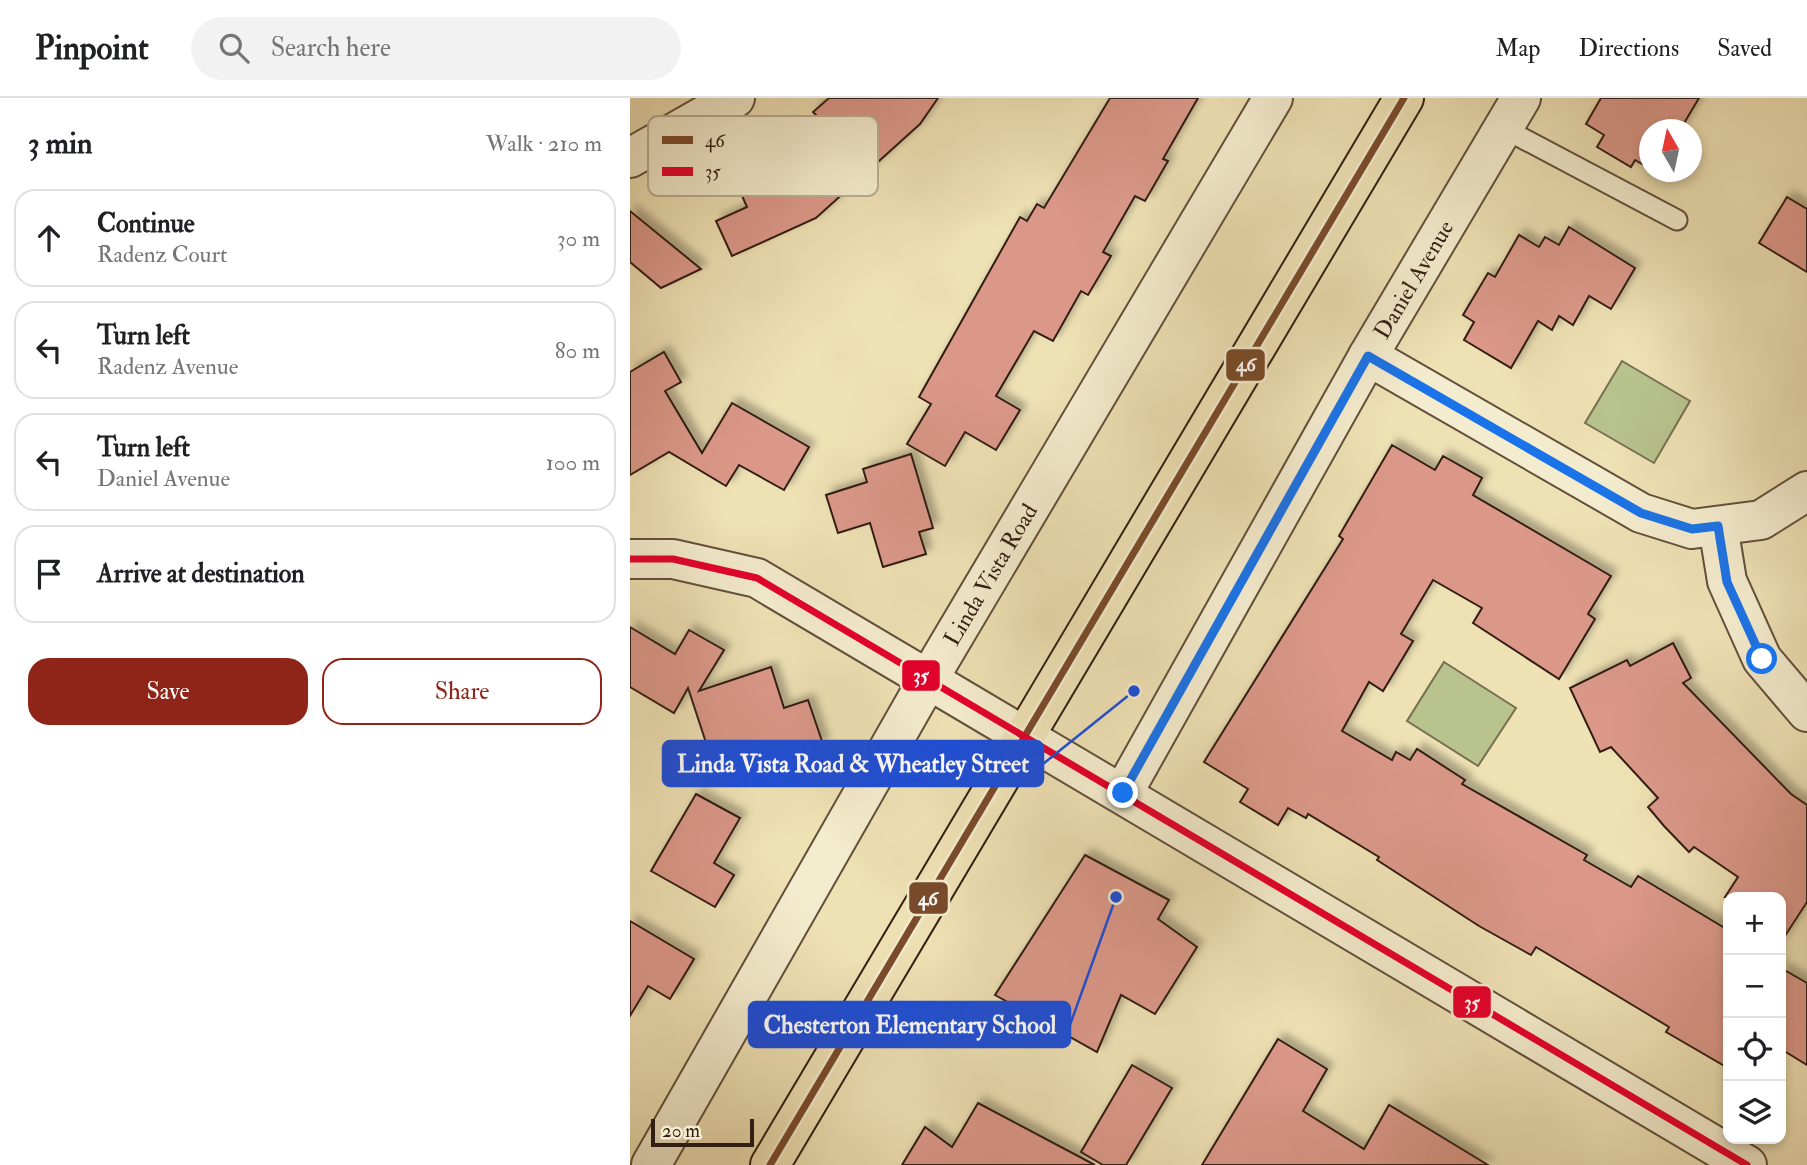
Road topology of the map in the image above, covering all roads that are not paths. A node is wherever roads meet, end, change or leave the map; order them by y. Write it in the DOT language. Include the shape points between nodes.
graph roads {
  1 [pos="735,98"];
  2 [pos="1273,98"];
  3 [pos="1404,98"];
  4 [pos="1512,113"];
  5 [pos="704,116"];
  6 [pos="648,149"];
  7 [pos="630,159"];
  8 [pos="1676,219"];
  9 [pos="1368,356"];
  10 [pos="1807,491"];
  11 [pos="1718,526"];
  12 [pos="630,559"];
  13 [pos="929,678"];
  14 [pos="1807,712"];
  15 [pos="1025,735"];
  16 [pos="1123,793"];
  17 [pos="651,1165"];
  18 [pos="770,1165"];
  19 [pos="1747,1165"];
  1 -- 5 [label="street"];
  2 -- 13 [label="street, Linda Vista Road"];
  3 -- 15 [label="main road"];
  4 -- 8 [label="lane"];
  4 -- 9 [label="street, Daniel Avenue"];
  6 -- 7 [label="street"];
  9 -- 11 [label="street" via="1641,513 1692,529"];
  9 -- 16 [label="street, Daniel Avenue"];
  10 -- 11 [label="street" via="1761,520"];
  11 -- 14 [label="street" via="1727,582 1762,659"];
  12 -- 13 [label="street" via="673,559 757,578"];
  13 -- 15 [label="street"];
  13 -- 17 [label="street, Linda Vista Road"];
  15 -- 16 [label="street"];
  15 -- 18 [label="main road"];
  16 -- 19 [label="street"];
}
